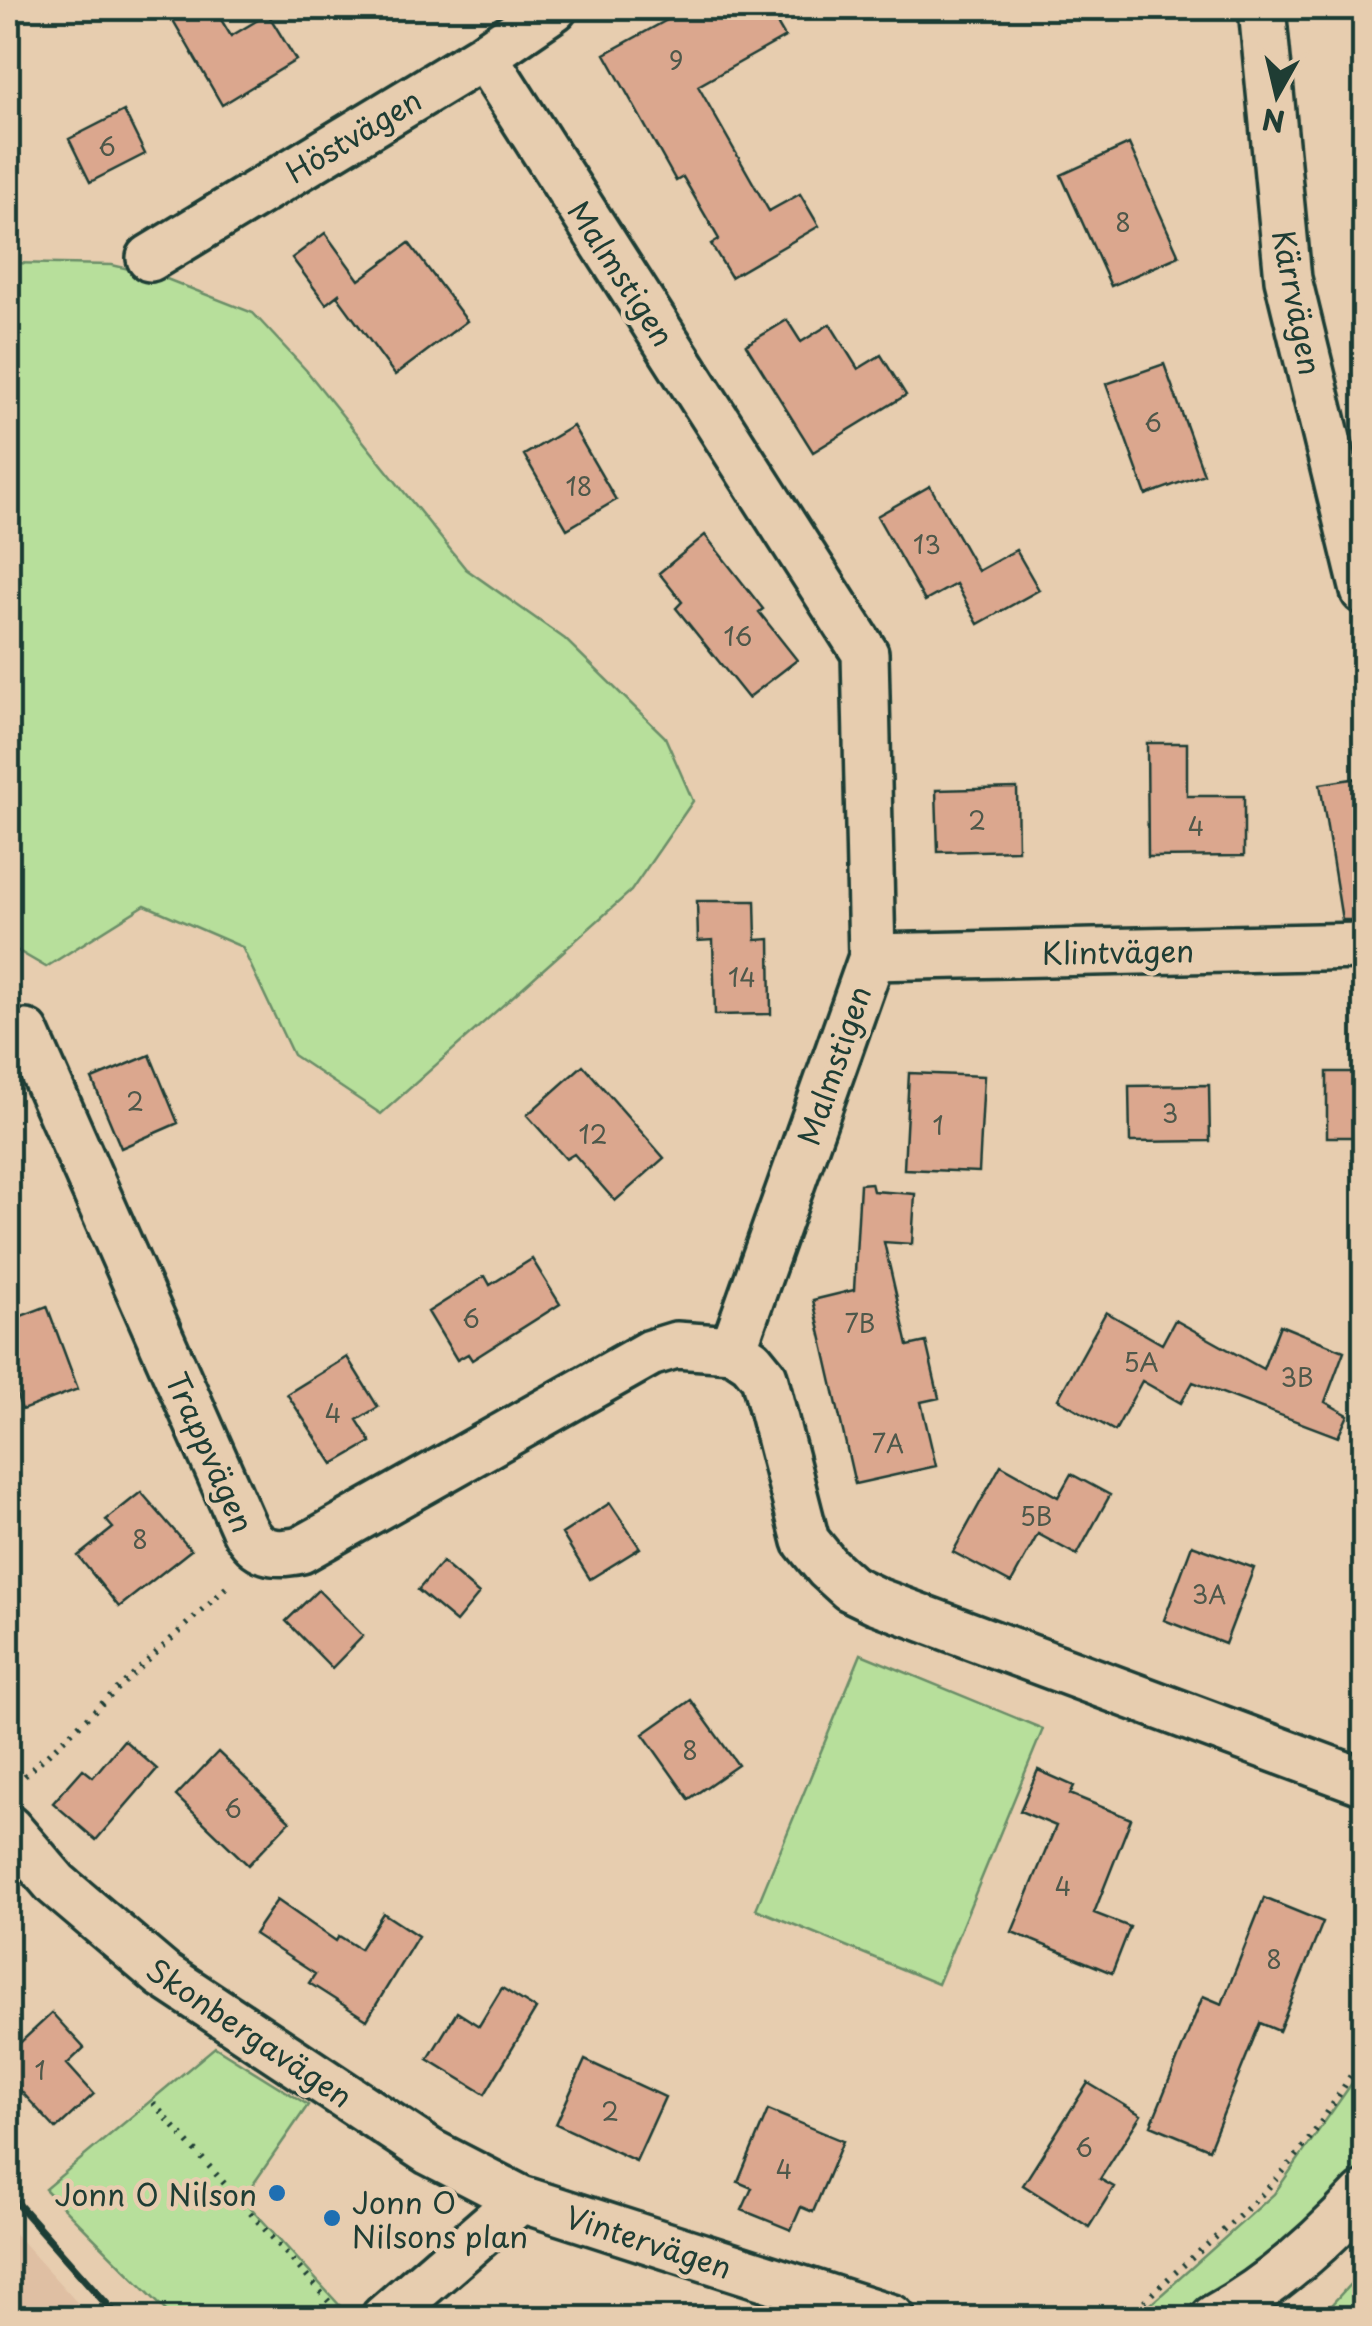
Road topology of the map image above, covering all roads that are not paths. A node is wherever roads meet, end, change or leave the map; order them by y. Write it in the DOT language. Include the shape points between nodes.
graph roads {
  1 [pos="554,8"];
  2 [pos="1262,8"];
  3 [pos="484,56"];
  4 [pos="150,258"];
  5 [pos="1364,591"];
  6 [pos="1364,946"];
  7 [pos="872,957"];
  8 [pos="26,1033"];
  9 [pos="733,1349"];
  10 [pos="1364,1782"];
  11 [pos="8,1828"];
  12 [pos="1364,2194"];
  13 [pos="521,2198"];
  14 [pos="384,2318"];
  15 [pos="892,2318"];
  16 [pos="1214,2318"];
  1 -- 3 [label="street, Höstvägen"];
  2 -- 5 [label="street, Kärrvägen" via="1288,279"];
  3 -- 4 [label="street, Höstvägen"];
  3 -- 7 [label="street, Malmstigen" via="866,653"];
  6 -- 7 [label="street, Klintvägen"];
  7 -- 9 [label="street, Malmstigen"];
  8 -- 9 [label="street, Trappvägen" via="244,1528 264,1552 301,1550 650,1352 676,1345"];
  9 -- 10 [label="street" via="764,1377 806,1542 850,1588"];
  11 -- 13 [label="street, Skonbergavägen" via="56,1884 163,1975 430,2152"];
  12 -- 16 [label="street" via="1262,2287"];
  13 -- 14 [label="street"];
  13 -- 15 [label="street, Vintervägen"];
}
